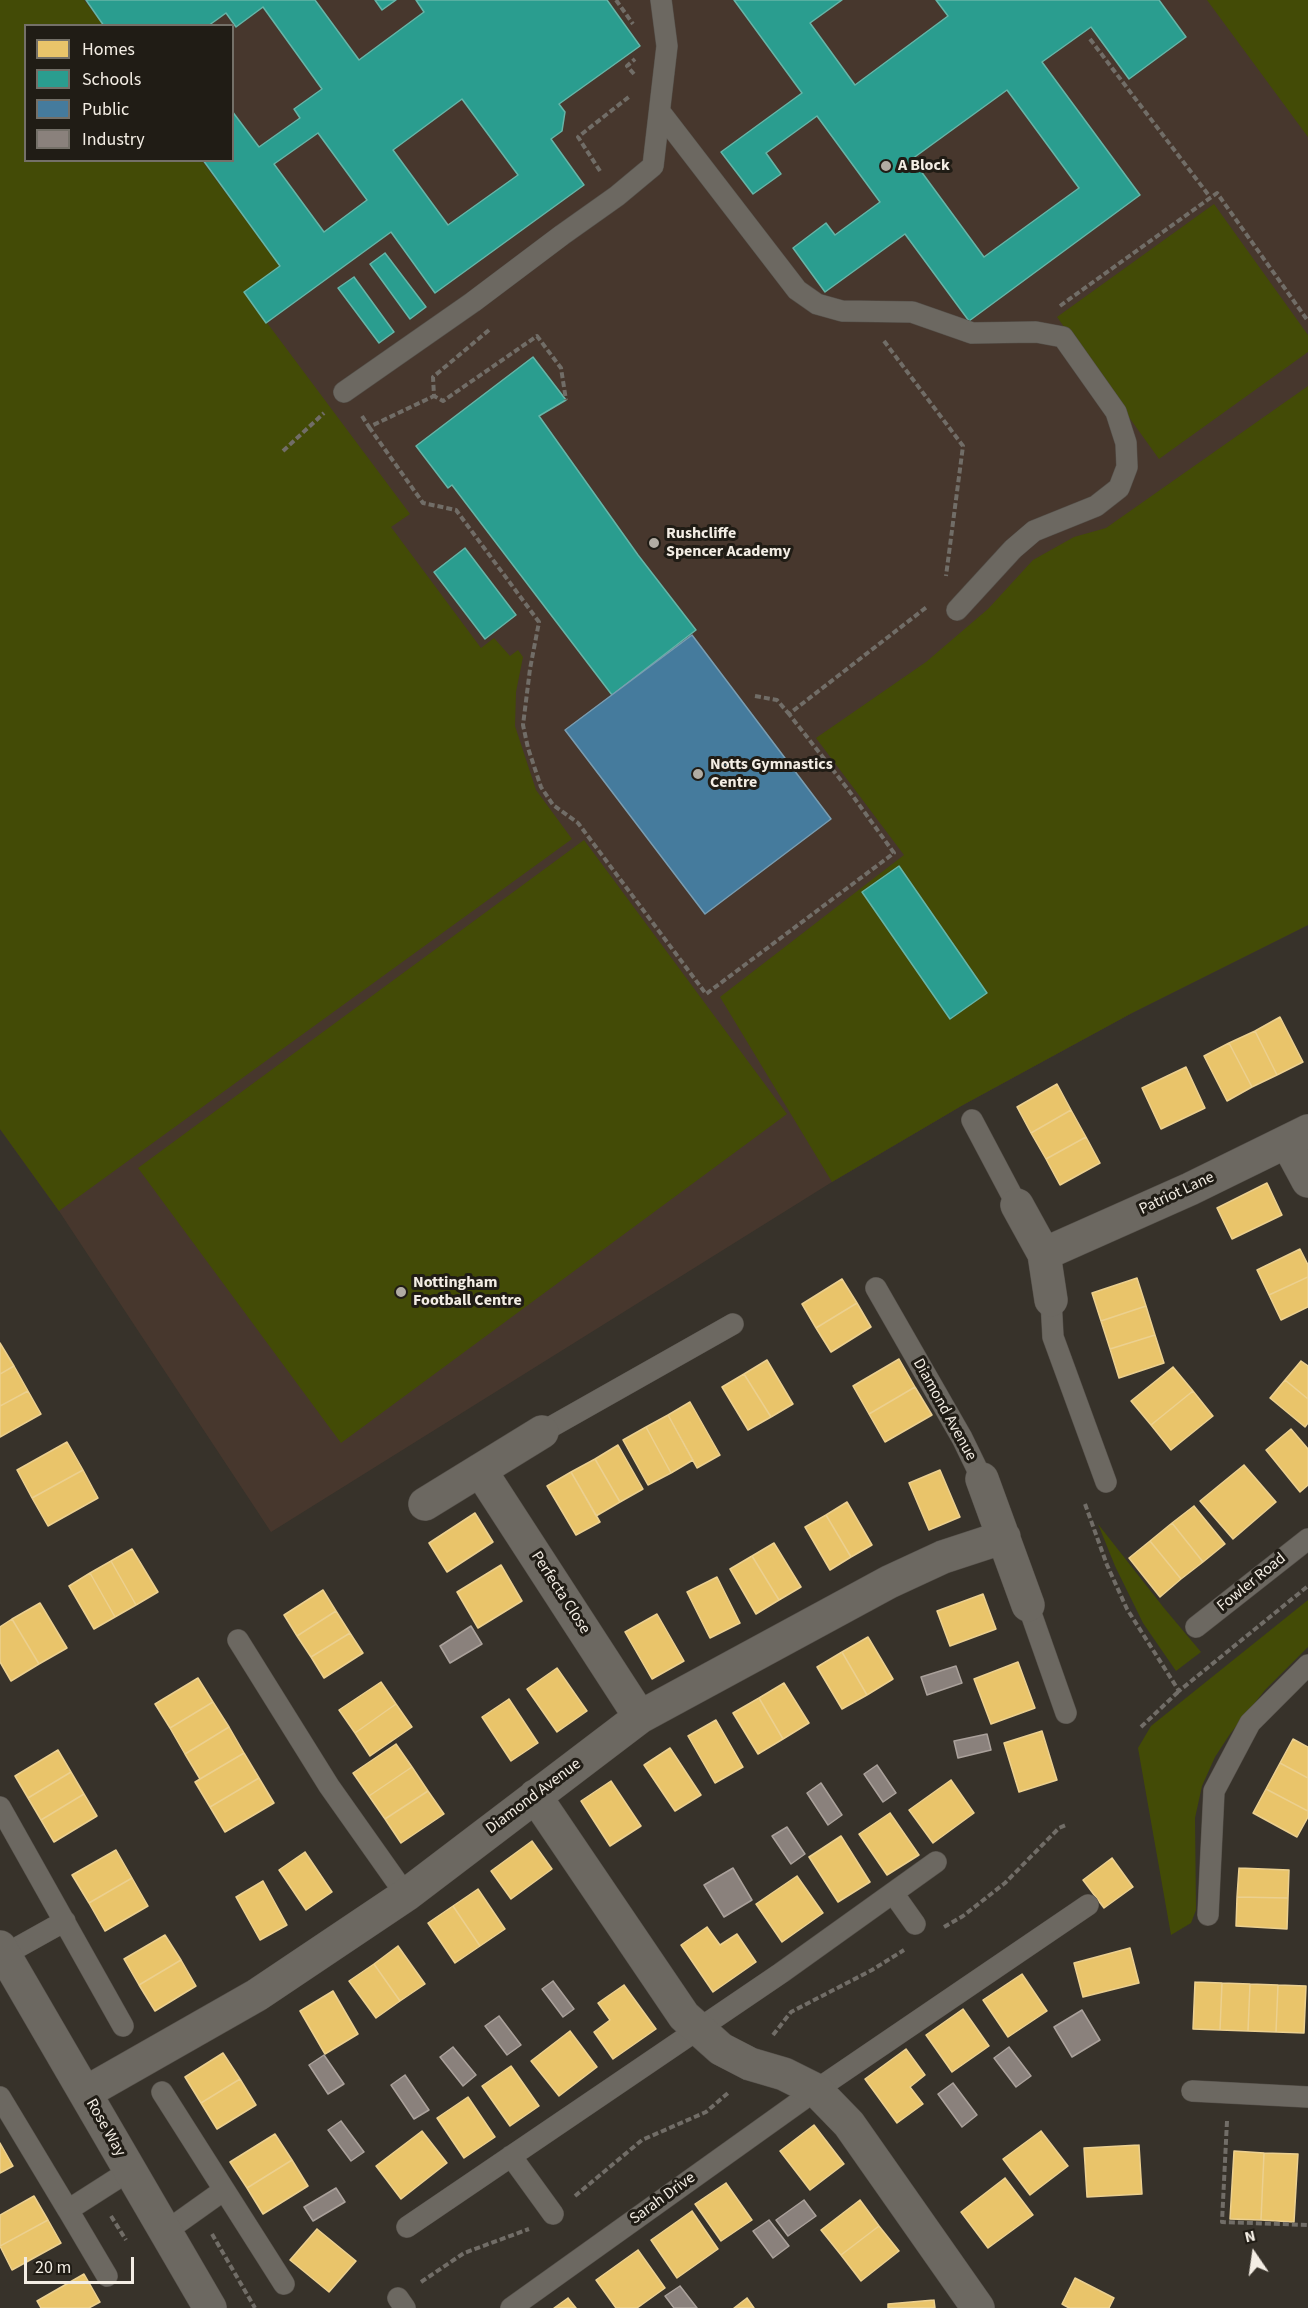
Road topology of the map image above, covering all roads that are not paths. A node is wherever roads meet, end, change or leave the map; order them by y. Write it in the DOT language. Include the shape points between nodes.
graph roads {
  1 [pos="661,0"];
  2 [pos="660,112"];
  3 [pos="344,392"];
  4 [pos="950,601"];
  5 [pos="972,1120"];
  6 [pos="1298,1136"];
  7 [pos="1308,1181"];
  8 [pos="1017,1205"];
  9 [pos="1044,1254"];
  10 [pos="876,1288"];
  11 [pos="1051,1300"];
  12 [pos="733,1324"];
  13 [pos="542,1432"];
  14 [pos="480,1470"];
  15 [pos="982,1479"];
  16 [pos="1106,1482"];
  17 [pos="425,1504"];
  18 [pos="1004,1537"];
  19 [pos="1308,1539"];
  20 [pos="1028,1605"];
  21 [pos="1196,1627"];
  22 [pos="238,1640"];
  23 [pos="1308,1665"];
  24 [pos="1066,1713"];
  25 [pos="640,1717"];
  26 [pos="535,1796"];
  27 [pos="0,1807"];
  28 [pos="936,1862"];
  29 [pos="893,1893"];
  30 [pos="406,1895"];
  31 [pos="1088,1905"];
  32 [pos="1208,1915"];
  33 [pos="64,1921"];
  34 [pos="915,1924"];
  35 [pos="2,1951"];
  36 [pos="123,2026"];
  37 [pos="698,2030"];
  38 [pos="816,2090"];
  39 [pos="1192,2091"];
  40 [pos="162,2092"];
  41 [pos="85,2093"];
  42 [pos="0,2097"];
  43 [pos="1308,2097"];
  44 [pos="511,2156"];
  45 [pos="129,2171"];
  46 [pos="224,2190"];
  47 [pos="68,2211"];
  48 [pos="553,2214"];
  49 [pos="407,2227"];
  50 [pos="165,2232"];
  51 [pos="107,2276"];
  52 [pos="284,2284"];
  53 [pos="210,2308"];
  54 [pos="511,2308"];
  55 [pos="978,2308"];
  1 -- 2 [label="lane" via="667,46"];
  2 -- 3 [label="lane" via="653,166 473,302"];
  2 -- 4 [label="lane" via="797,290 817,304 842,311 912,312 972,333 1036,332 1063,337 1116,412 1126,443 1127,467 1119,488 1096,506 1034,531"];
  5 -- 8 [label="lane"];
  6 -- 7 [label="street"];
  6 -- 9 [label="street, Patriot Lane"];
  8 -- 9 [label="street"];
  9 -- 11 [label="street"];
  10 -- 15 [label="lane, Diamond Avenue"];
  11 -- 16 [label="lane" via="1053,1337"];
  12 -- 13 [label="lane"];
  13 -- 14 [label="street"];
  14 -- 17 [label="street"];
  14 -- 25 [label="street, Perfecta Close"];
  15 -- 18 [label="street, Diamond Avenue"];
  18 -- 20 [label="street, Diamond Avenue"];
  18 -- 25 [label="street, Diamond Avenue" via="943,1557 889,1582"];
  19 -- 21 [label="lane, Fowler Road"];
  20 -- 24 [label="lane, Diamond Avenue"];
  22 -- 30 [label="lane" via="329,1786"];
  23 -- 32 [label="lane" via="1251,1723 1214,1791"];
  25 -- 26 [label="street, Diamond Avenue"];
  26 -- 30 [label="street, Diamond Avenue"];
  26 -- 37 [label="street" via="684,2016"];
  27 -- 33 [label="lane"];
  28 -- 29 [label="lane"];
  29 -- 34 [label="lane"];
  29 -- 37 [label="lane"];
  30 -- 41 [label="street, Diamond Avenue" via="257,1995"];
  31 -- 38 [label="lane, Sarah Drive"];
  33 -- 35 [label="lane"];
  33 -- 36 [label="lane"];
  35 -- 41 [label="street, Rose Way"];
  37 -- 38 [label="street" via="721,2049 750,2064 784,2074"];
  37 -- 44 [label="lane"];
  38 -- 54 [label="lane, Sarah Drive"];
  38 -- 55 [label="street" via="849,2124"];
  39 -- 43 [label="lane"];
  40 -- 46 [label="lane"];
  41 -- 45 [label="street, Rose Way"];
  42 -- 47 [label="lane"];
  44 -- 48 [label="lane"];
  44 -- 49 [label="lane"];
  45 -- 47 [label="lane"];
  45 -- 50 [label="street, Rose Way"];
  46 -- 50 [label="lane"];
  46 -- 52 [label="lane"];
  47 -- 51 [label="lane"];
  50 -- 53 [label="street, Rose Way"];
}
